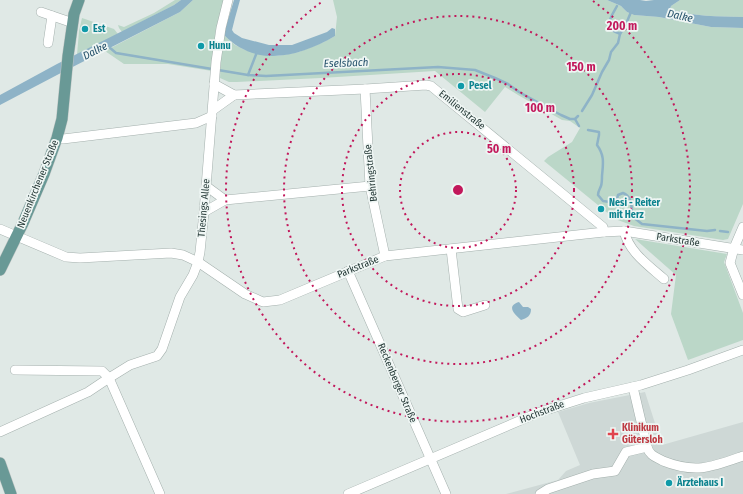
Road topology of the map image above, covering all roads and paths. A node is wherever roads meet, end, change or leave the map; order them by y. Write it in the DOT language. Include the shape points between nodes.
graph roads {
  1 [pos="79,0"];
  2 [pos="228,0"];
  3 [pos="41,12"];
  4 [pos="52,16"];
  5 [pos="73,23"];
  6 [pos="48,43"];
  7 [pos="214,84"];
  8 [pos="365,89"];
  9 [pos="234,95"];
  10 [pos="213,113"];
  11 [pos="196,123"];
  12 [pos="211,134"];
  13 [pos="57,138"];
  14 [pos="206,186"];
  15 [pos="370,186"];
  16 [pos="225,200"];
  17 [pos="204,212"];
  18 [pos="743,227"];
  19 [pos="0,229"];
  20 [pos="624,231"];
  21 [pos="604,232"];
  22 [pos="16,236"];
  23 [pos="451,249"];
  24 [pos="738,249"];
  25 [pos="385,256"];
  26 [pos="198,262"];
  27 [pos="0,270"];
  28 [pos="348,271"];
  29 [pos="664,279"];
  30 [pos="743,295"];
  31 [pos="485,305"];
  32 [pos="743,350"];
  33 [pos="15,370"];
  34 [pos="109,378"];
  35 [pos="633,387"];
  36 [pos="0,432"];
  37 [pos="647,447"];
  38 [pos="743,456"];
  39 [pos="430,459"];
  40 [pos="1,466"];
  41 [pos="11,494"];
  42 [pos="160,494"];
  43 [pos="348,494"];
  44 [pos="446,494"];
  45 [pos="540,494"];
  1 -- 5 [label="main road, Neuenkirchener Straße"];
  2 -- 7 [label="street, Thesings Allee" via="221,28"];
  3 -- 4 [label="street"];
  4 -- 5 [label="street"];
  4 -- 6 [label="street"];
  5 -- 13 [label="main road, Neuenkirchener Straße" via="62,119"];
  7 -- 9 [label="street"];
  7 -- 10 [label="street, Thesings Allee"];
  8 -- 9 [label="street, Emilienstraße"];
  8 -- 15 [label="street, Behringstraße"];
  8 -- 21 [label="street, Emilienstraße" via="426,85 434,87 603,227"];
  9 -- 10 [label="street"];
  10 -- 11 [label="street"];
  10 -- 12 [label="street, Thesings Allee"];
  11 -- 12 [label="street"];
  11 -- 13 [label="street" via="63,140"];
  12 -- 14 [label="street, Thesings Allee"];
  13 -- 22 [label="main road, Neuenkirchener Straße"];
  14 -- 16 [label="street"];
  14 -- 17 [label="street, Thesings Allee"];
  15 -- 16 [label="street"];
  15 -- 25 [label="street, Behringstraße"];
  16 -- 17 [label="street"];
  17 -- 26 [label="street, Thesings Allee"];
  18 -- 24 [label="street"];
  19 -- 22 [label="street, Parkstraße"];
  20 -- 21 [label="street, Parkstraße"];
  20 -- 24 [label="street, Parkstraße"];
  20 -- 29 [label="street" via="630,246 638,256"];
  21 -- 23 [label="street, Parkstraße"];
  22 -- 26 [label="street, Parkstraße" via="66,257 171,253 184,255"];
  22 -- 27 [label="main road, Neuenkirchener Straße"];
  23 -- 25 [label="street, Parkstraße"];
  23 -- 31 [label="street" via="458,309 463,312"];
  24 -- 30 [label="street" via="730,263"];
  25 -- 28 [label="street, Parkstraße"];
  26 -- 28 [label="street, Parkstraße" via="245,294 264,302 280,300"];
  26 -- 34 [label="street, Thesings Allee" via="180,297 162,349 157,356 130,366"];
  28 -- 39 [label="street, Reckenberger Straße"];
  32 -- 35 [label="street, Hochstraße"];
  33 -- 34 [label="street" via="102,371"];
  34 -- 36 [label="street, Thesings Allee" via="88,392"];
  34 -- 42 [label="street"];
  35 -- 37 [label="street"];
  35 -- 39 [label="street, Hochstraße" via="584,398 540,412"];
  37 -- 38 [label="street" via="653,456 673,465 696,468 715,466"];
  37 -- 45 [label="street" via="626,452 615,471 593,474"];
  39 -- 43 [label="street, Hochstraße"];
  39 -- 44 [label="street, Reckenberger Straße"];
  40 -- 41 [label="main road"];
}
